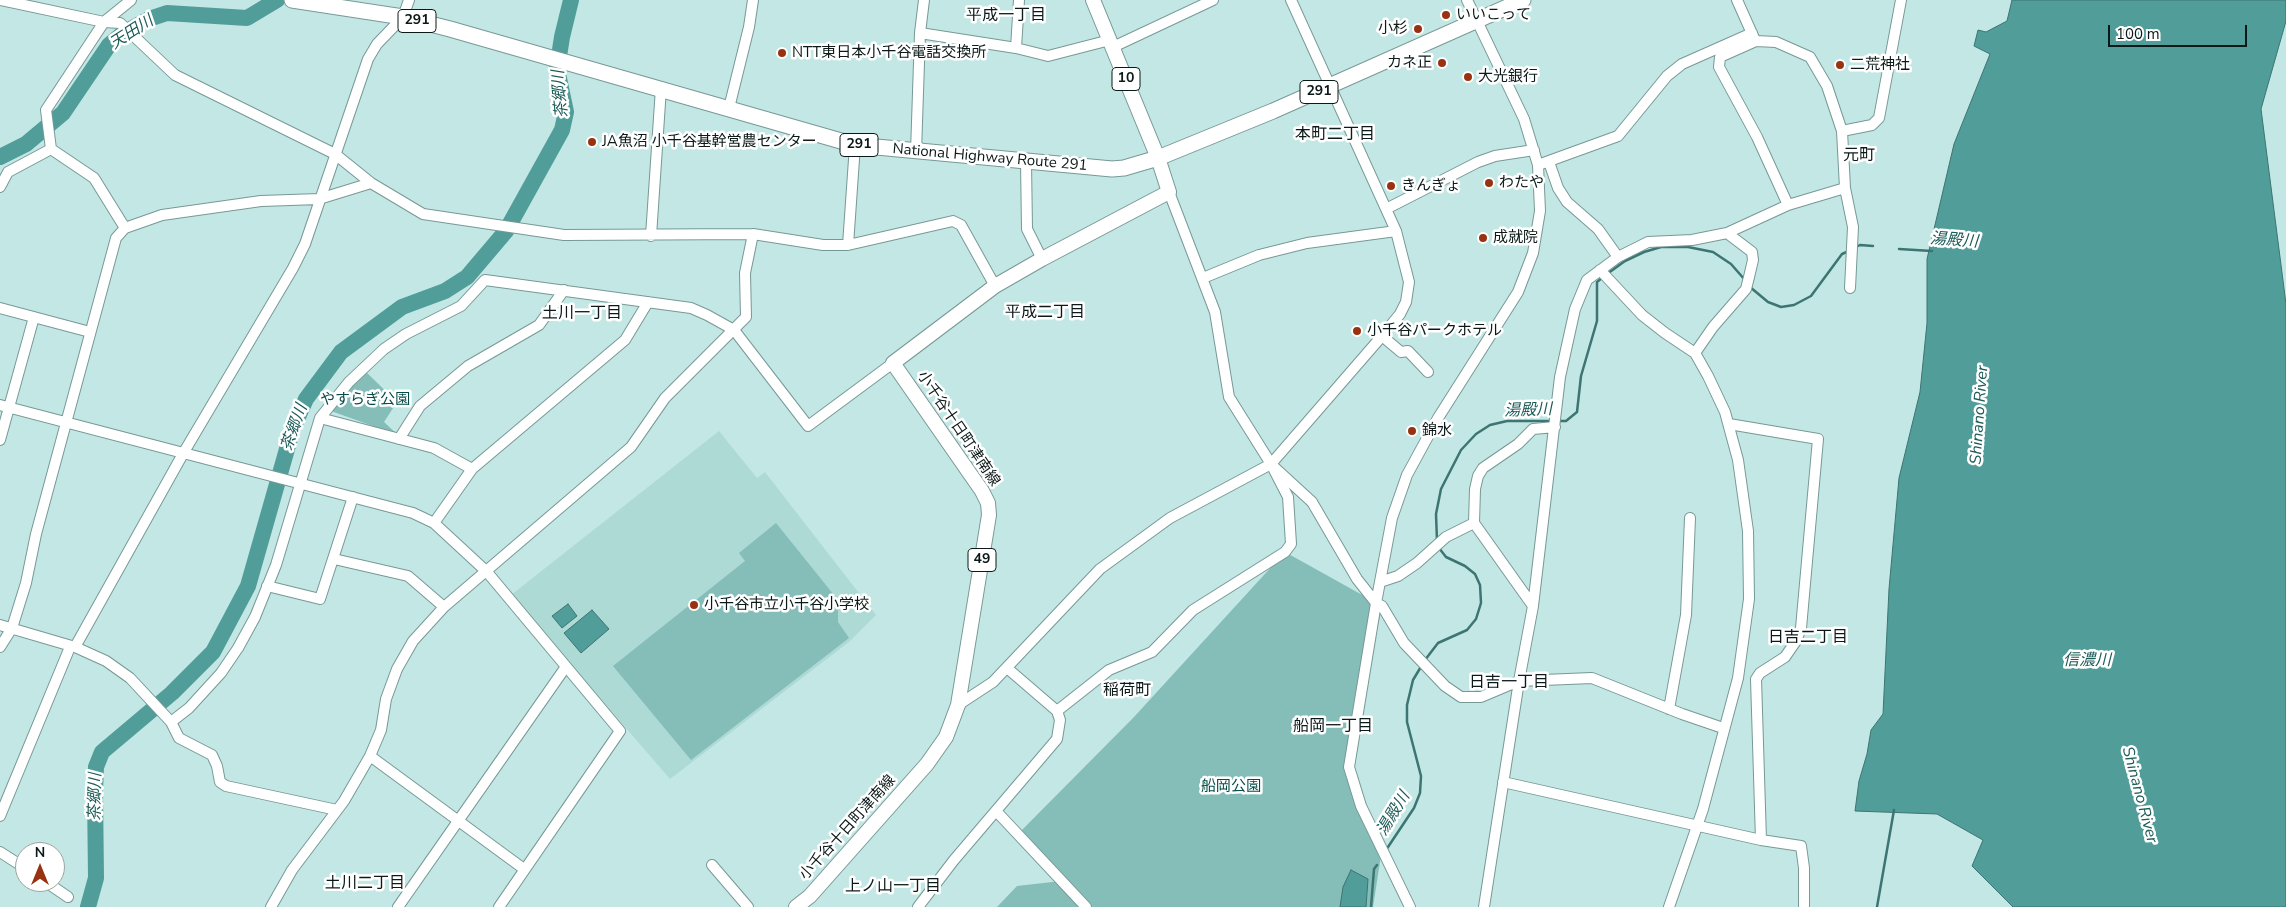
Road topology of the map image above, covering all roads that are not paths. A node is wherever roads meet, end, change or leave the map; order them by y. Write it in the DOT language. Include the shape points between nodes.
graph roads {
  1 [pos="1,0"];
  2 [pos="131,0"];
  3 [pos="292,0"];
  4 [pos="409,0"];
  5 [pos="753,0"];
  6 [pos="924,0"];
  7 [pos="1019,0"];
  8 [pos="1213,0"];
  9 [pos="1291,0"];
  10 [pos="1467,0"];
  11 [pos="1523,0"];
  12 [pos="1737,0"];
  13 [pos="1901,0"];
  14 [pos="1097,2"];
  15 [pos="402,17"];
  16 [pos="1477,21"];
  17 [pos="104,22"];
  18 [pos="920,33"];
  19 [pos="1754,37"];
  20 [pos="1112,44"];
  21 [pos="1016,48"];
  22 [pos="1330,87"];
  23 [pos="661,88"];
  24 [pos="729,108"];
  25 [pos="1842,132"];
  26 [pos="855,145"];
  27 [pos="51,149"];
  28 [pos="1534,150"];
  29 [pos="916,152"];
  30 [pos="335,154"];
  31 [pos="1158,158"];
  32 [pos="1026,162"];
  33 [pos="1544,163"];
  34 [pos="371,183"];
  35 [pos="0,187"];
  36 [pos="1845,188"];
  37 [pos="1169,192"];
  38 [pos="319,199"];
  39 [pos="1788,205"];
  40 [pos="1386,208"];
  41 [pos="124,228"];
  42 [pos="1396,231"];
  43 [pos="1727,233"];
  44 [pos="753,234"];
  45 [pos="651,236"];
  46 [pos="848,245"];
  47 [pos="1618,257"];
  48 [pos="1042,259"];
  49 [pos="1602,273"];
  50 [pos="1203,278"];
  51 [pos="995,286"];
  52 [pos="1850,288"];
  53 [pos="564,290"];
  54 [pos="648,302"];
  55 [pos="0,308"];
  56 [pos="34,317"];
  57 [pos="734,330"];
  58 [pos="90,332"];
  59 [pos="1382,336"];
  60 [pos="1695,353"];
  61 [pos="893,363"];
  62 [pos="1428,372"];
  63 [pos="5,406"];
  64 [pos="320,418"];
  65 [pos="67,422"];
  66 [pos="1555,423"];
  67 [pos="1728,424"];
  68 [pos="399,439"];
  69 [pos="0,440"];
  70 [pos="184,452"];
  71 [pos="1271,464"];
  72 [pos="472,469"];
  73 [pos="300,482"];
  74 [pos="354,497"];
  75 [pos="1690,518"];
  76 [pos="434,523"];
  77 [pos="1474,523"];
  78 [pos="334,560"];
  79 [pos="487,572"];
  80 [pos="1380,582"];
  81 [pos="267,586"];
  82 [pos="1376,604"];
  83 [pos="1533,606"];
  84 [pos="444,607"];
  85 [pos="0,625"];
  86 [pos="12,628"];
  87 [pos="0,647"];
  88 [pos="72,648"];
  89 [pos="565,668"];
  90 [pos="1007,668"];
  91 [pos="1738,678"];
  92 [pos="1756,679"];
  93 [pos="1519,681"];
  94 [pos="958,705"];
  95 [pos="1670,709"];
  96 [pos="1057,711"];
  97 [pos="171,722"];
  98 [pos="1723,728"];
  99 [pos="370,756"];
  100 [pos="1503,782"];
  101 [pos="337,810"];
  102 [pos="997,812"];
  103 [pos="0,816"];
  104 [pos="456,822"];
  105 [pos="1697,826"];
  106 [pos="1761,840"];
  107 [pos="0,852"];
  108 [pos="15,862"];
  109 [pos="712,865"];
  110 [pos="524,869"];
  111 [pos="61,892"];
  112 [pos="68,897"];
  113 [pos="275,905"];
  114 [pos="398,907"];
  115 [pos="499,907"];
  116 [pos="748,907"];
  117 [pos="796,907"];
  118 [pos="918,907"];
  119 [pos="1086,907"];
  120 [pos="1410,907"];
  121 [pos="1484,907"];
  122 [pos="1669,907"];
  123 [pos="1804,907"];
  1 -- 17 [label="street"];
  2 -- 17 [label="street"];
  3 -- 15 [label="highway, National Highway Route 291 / 291"];
  4 -- 15 [label="street"];
  5 -- 24 [label="street"];
  6 -- 18 [label="street"];
  7 -- 21 [label="street"];
  8 -- 20 [label="street"];
  9 -- 22 [label="street"];
  10 -- 16 [label="street"];
  11 -- 16 [label="highway, National Highway Route 291 / 291"];
  12 -- 19 [label="street"];
  13 -- 25 [label="street" via="1879,118 1872,125"];
  14 -- 20 [label="main road, 10"];
  15 -- 23 [label="highway, National Highway Route 291 / 291"];
  15 -- 30 [label="street" via="368,59"];
  16 -- 22 [label="highway, National Highway Route 291 / 291"];
  16 -- 28 [label="street" via="1524,119"];
  17 -- 27 [label="street" via="46,110"];
  17 -- 30 [label="street" via="120,23 175,74"];
  18 -- 21 [label="street"];
  18 -- 29 [label="street"];
  19 -- 25 [label="street" via="1776,42 1810,57 1827,86"];
  19 -- 33 [label="street" via="1682,64 1666,76 1618,136"];
  19 -- 39 [label="street" via="1720,57 1719,67 1757,137"];
  20 -- 21 [label="street" via="1048,56"];
  20 -- 31 [label="main road, 10"];
  22 -- 31 [label="highway, National Highway Route 291 / 291"];
  22 -- 40 [label="street"];
  23 -- 24 [label="highway, National Highway Route 291 / 291"];
  23 -- 45 [label="street"];
  24 -- 26 [label="highway, National Highway Route 291 / 291"];
  25 -- 36 [label="street"];
  26 -- 29 [label="highway, National Highway Route 291 / 291"];
  26 -- 46 [label="street"];
  27 -- 35 [label="street" via="8,172"];
  27 -- 41 [label="street" via="94,178"];
  28 -- 33 [label="street"];
  28 -- 40 [label="street" via="1478,162"];
  29 -- 32 [label="highway, National Highway Route 291 / 291"];
  30 -- 34 [label="street"];
  30 -- 38 [label="street"];
  31 -- 32 [label="highway, National Highway Route 291 / 291" via="1112,169"];
  31 -- 37 [label="main road"];
  32 -- 48 [label="street" via="1026,229"];
  33 -- 47 [label="street" via="1567,202 1598,229"];
  33 -- 80 [label="street" via="1534,253 1518,292 1438,418 1408,475 1392,518"];
  34 -- 38 [label="street"];
  34 -- 45 [label="street" via="423,214 564,235"];
  36 -- 39 [label="street"];
  36 -- 52 [label="street" via="1854,227"];
  37 -- 48 [label="main road"];
  37 -- 50 [label="street"];
  38 -- 41 [label="street" via="261,201 162,215"];
  38 -- 70 [label="street" via="305,244 293,268"];
  39 -- 43 [label="street"];
  40 -- 42 [label="street"];
  41 -- 58 [label="street" via="111,251"];
  42 -- 50 [label="street" via="1306,243 1259,255"];
  42 -- 59 [label="street" via="1409,282 1406,302 1400,314"];
  43 -- 47 [label="street" via="1692,240 1648,242"];
  43 -- 60 [label="street" via="1752,252 1746,289"];
  44 -- 45 [label="street"];
  44 -- 46 [label="street" via="823,245"];
  44 -- 57 [label="street" via="745,273 746,317"];
  46 -- 51 [label="street" via="953,221 960,226"];
  47 -- 49 [label="street"];
  48 -- 51 [label="main road"];
  49 -- 60 [label="street" via="1642,315"];
  49 -- 66 [label="street" via="1587,280 1575,309 1565,348"];
  50 -- 71 [label="street" via="1215,312 1229,397"];
  51 -- 61 [label="main road"];
  53 -- 54 [label="street"];
  53 -- 64 [label="street" via="485,280 461,306 384,349 348,382"];
  53 -- 68 [label="street" via="539,325 468,366 420,406"];
  54 -- 57 [label="street" via="691,308"];
  54 -- 72 [label="street" via="625,340"];
  55 -- 56 [label="street"];
  56 -- 58 [label="street"];
  56 -- 63 [label="street"];
  57 -- 61 [label="street" via="808,426"];
  57 -- 79 [label="street" via="665,398 630,447"];
  58 -- 65 [label="street"];
  59 -- 62 [label="street" via="1401,352 1408,351"];
  59 -- 71 [label="street"];
  60 -- 67 [label="street" via="1718,395"];
  61 -- 94 [label="main road, 小千谷十日町津南線 / 49" via="988,503 989,515"];
  63 -- 65 [label="street"];
  63 -- 69 [label="street"];
  64 -- 68 [label="street"];
  64 -- 73 [label="street"];
  65 -- 70 [label="street"];
  65 -- 86 [label="street"];
  66 -- 77 [label="street" via="1534,429 1484,468 1475,489"];
  66 -- 83 [label="street"];
  67 -- 91 [label="street" via="1738,460 1748,540 1748,599"];
  67 -- 92 [label="street" via="1818,439 1801,628 1785,657"];
  68 -- 72 [label="street" via="434,448"];
  70 -- 73 [label="street"];
  70 -- 88 [label="street"];
  71 -- 82 [label="street" via="1312,502 1357,579"];
  71 -- 90 [label="street" via="1170,518 1100,569"];
  71 -- 96 [label="street" via="1288,497 1291,544 1285,552 1193,610 1152,652 1109,670"];
  72 -- 76 [label="street"];
  73 -- 74 [label="street"];
  73 -- 81 [label="street"];
  74 -- 76 [label="street" via="413,513"];
  74 -- 78 [label="street"];
  75 -- 95 [label="street" via="1686,615"];
  76 -- 79 [label="street"];
  77 -- 80 [label="street" via="1441,542 1398,576"];
  77 -- 83 [label="street"];
  78 -- 81 [label="street" via="320,599"];
  78 -- 84 [label="street" via="408,576"];
  79 -- 84 [label="street"];
  79 -- 89 [label="street"];
  80 -- 82 [label="street"];
  81 -- 97 [label="street" via="255,617 221,673 189,708"];
  82 -- 93 [label="street" via="1382,606 1404,643 1445,686 1461,697 1481,697"];
  82 -- 120 [label="street" via="1349,767 1361,806"];
  83 -- 93 [label="street"];
  84 -- 99 [label="street" via="413,640 397,669 386,699 382,730"];
  85 -- 86 [label="street"];
  86 -- 87 [label="street"];
  86 -- 88 [label="street"];
  88 -- 97 [label="street" via="106,661 130,678"];
  88 -- 103 [label="street"];
  89 -- 104 [label="street"];
  89 -- 110 [label="street" via="620,731"];
  90 -- 94 [label="street" via="993,682"];
  90 -- 96 [label="street"];
  91 -- 92 [label="street"];
  91 -- 98 [label="street"];
  92 -- 106 [label="street"];
  93 -- 95 [label="street" via="1592,678"];
  93 -- 100 [label="street"];
  94 -- 117 [label="main road, 小千谷十日町津南線 / 49" via="946,737 927,764 810,896"];
  95 -- 98 [label="street"];
  96 -- 102 [label="street" via="1060,720 1058,740"];
  97 -- 101 [label="street" via="179,738 212,755 220,782 226,786"];
  98 -- 105 [label="street"];
  99 -- 101 [label="street"];
  99 -- 104 [label="street"];
  100 -- 105 [label="street"];
  100 -- 121 [label="street"];
  101 -- 113 [label="street" via="292,870"];
  102 -- 118 [label="street"];
  102 -- 119 [label="street"];
  104 -- 110 [label="street"];
  104 -- 114 [label="street"];
  105 -- 106 [label="street"];
  105 -- 122 [label="street"];
  106 -- 123 [label="street" via="1801,846"];
  107 -- 108 [label="street"];
  109 -- 116 [label="street"];
  110 -- 115 [label="street"];
  111 -- 112 [label="street"];
}
